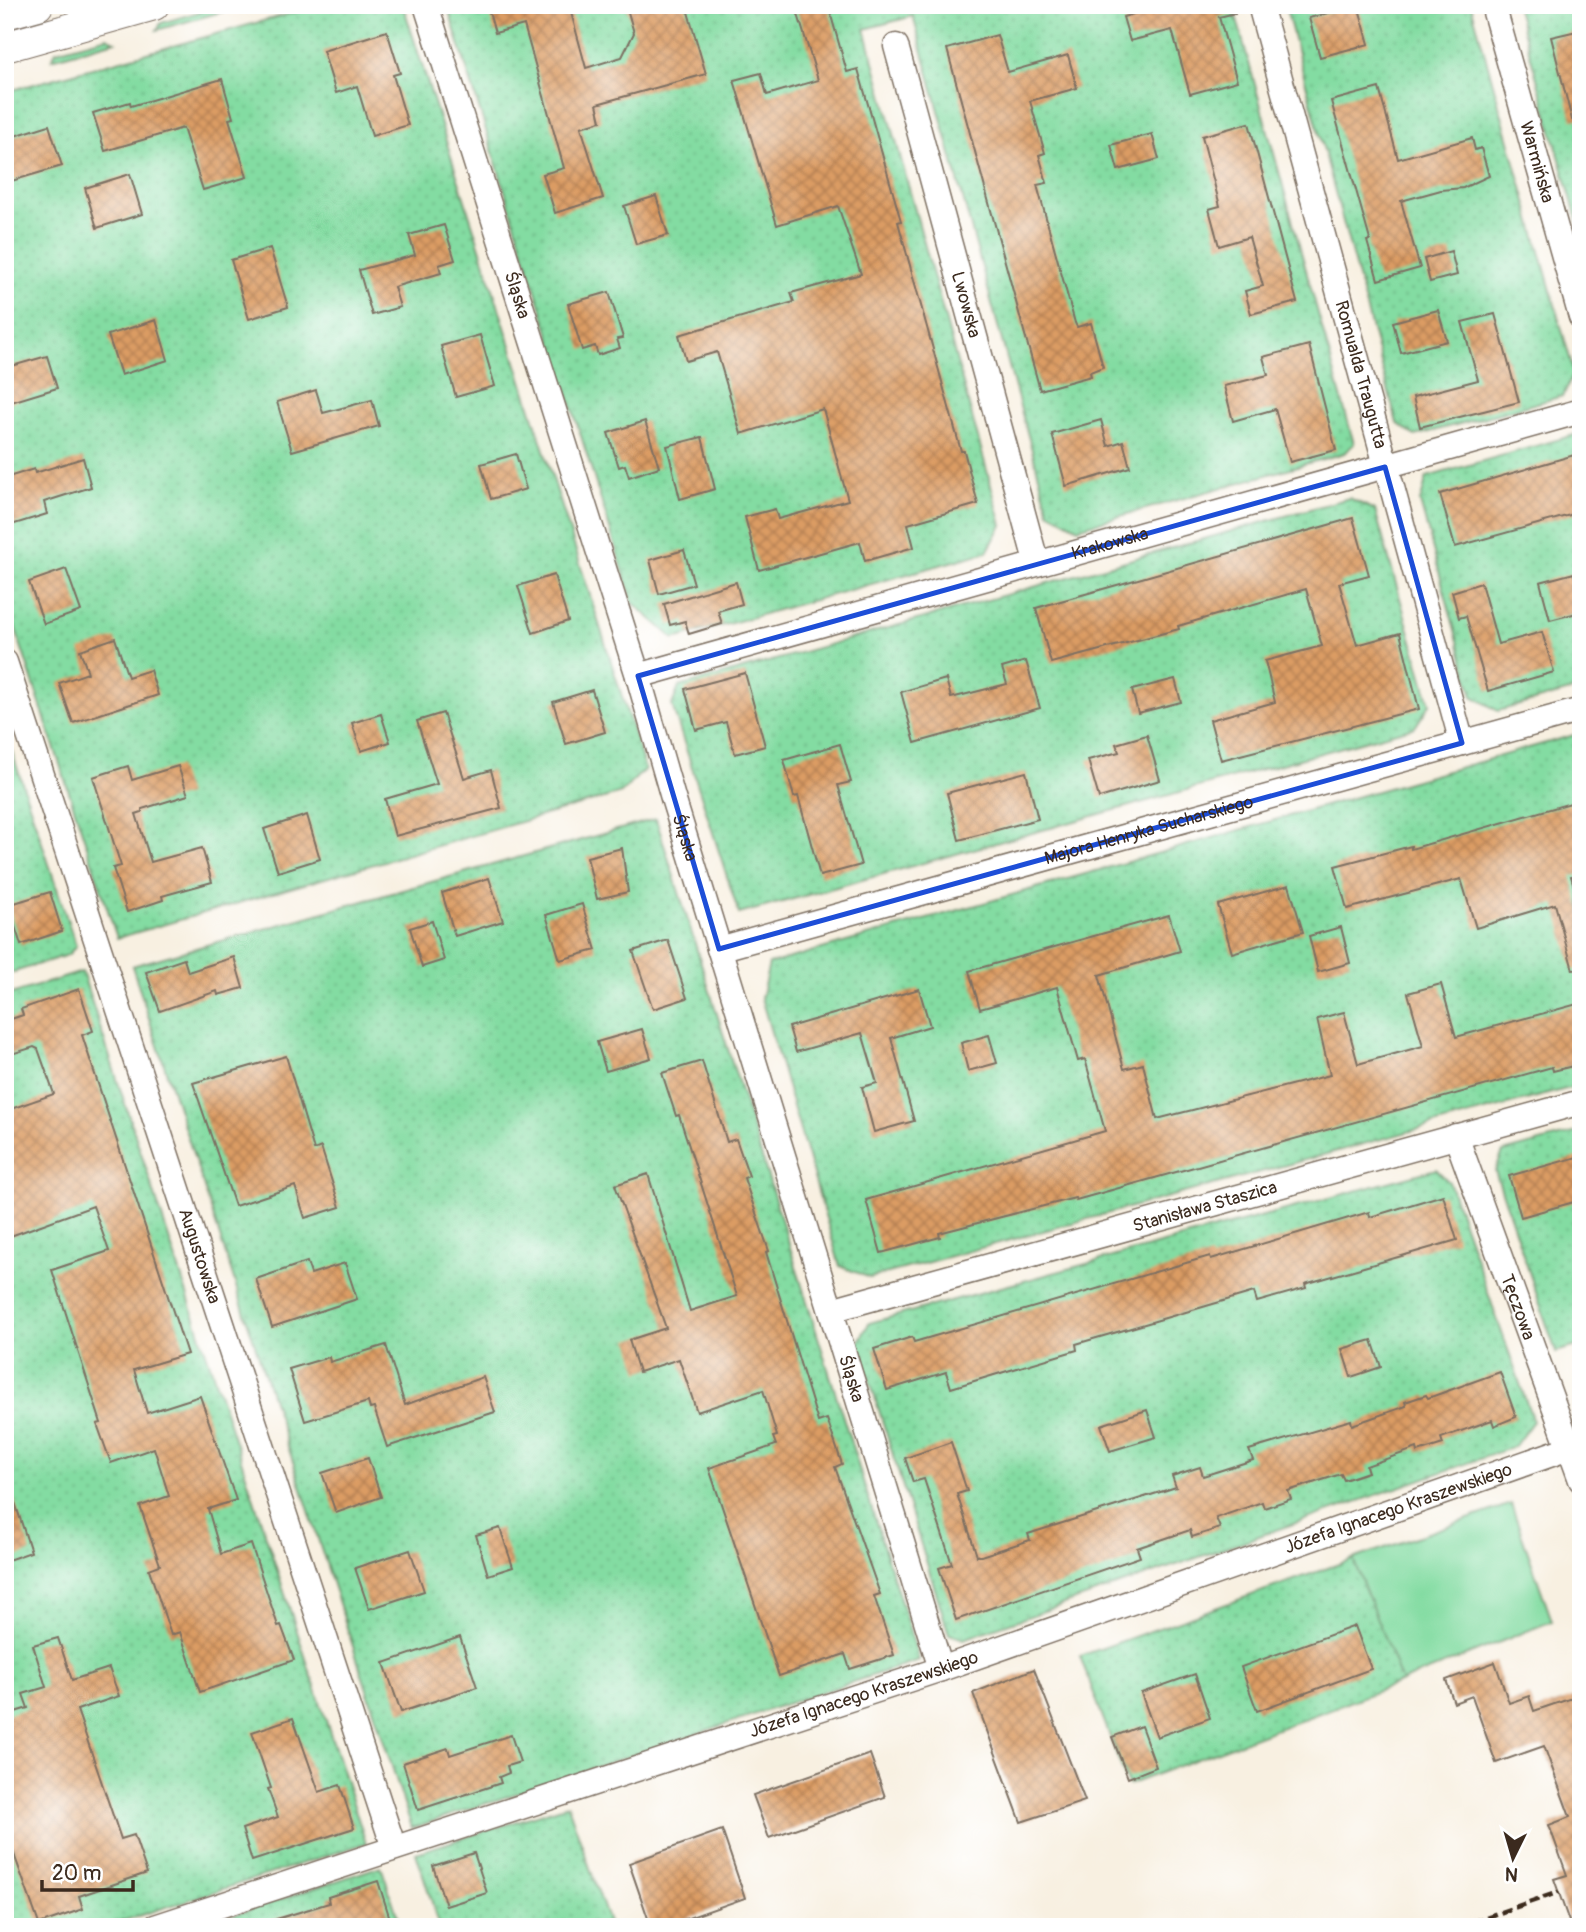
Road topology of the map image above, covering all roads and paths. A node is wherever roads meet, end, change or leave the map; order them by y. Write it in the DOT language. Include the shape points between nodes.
graph roads {
  1 [pos="154,5"];
  2 [pos="426,5"];
  3 [pos="1260,5"];
  4 [pos="1493,5"];
  5 [pos="19,9"];
  6 [pos="17,43"];
  7 [pos="896,46"];
  8 [pos="1581,317"];
  9 [pos="1581,411"];
  10 [pos="1385,467"];
  11 [pos="1036,561"];
  12 [pos="5,662"];
  13 [pos="638,676"];
  14 [pos="1581,710"];
  15 [pos="1462,743"];
  16 [pos="719,949"];
  17 [pos="1581,1102"];
  18 [pos="1456,1136"];
  19 [pos="831,1310"];
  20 [pos="1569,1448"];
  21 [pos="1581,1480"];
  22 [pos="941,1669"];
  23 [pos="394,1848"];
  24 [pos="155,1927"];
  1 -- 6 [label="street"];
  2 -- 13 [label="street, Śląska"];
  3 -- 10 [label="street, Romualda Traugutta"];
  4 -- 8 [label="street, Warmińska"];
  5 -- 6 [label="street"];
  7 -- 11 [label="street, Lwowska"];
  9 -- 10 [label="street, Krakowska"];
  10 -- 11 [label="street, Krakowska"];
  10 -- 15 [label="street, Romualda Traugutta"];
  11 -- 13 [label="street, Krakowska"];
  12 -- 23 [label="street, Augustowska"];
  13 -- 16 [label="street, Śląska"];
  14 -- 15 [label="street, Majora Henryka Sucharskiego"];
  15 -- 16 [label="street, Majora Henryka Sucharskiego"];
  16 -- 19 [label="street, Śląska"];
  17 -- 18 [label="street, Stanisława Staszica"];
  18 -- 19 [label="street, Stanisława Staszica"];
  18 -- 20 [label="street, Tęczowa"];
  19 -- 22 [label="street, Śląska"];
  20 -- 21 [label="street, Tęczowa"];
  20 -- 22 [label="street, Józefa Ignacego Kraszewskiego"];
  22 -- 23 [label="street, Józefa Ignacego Kraszewskiego"];
  23 -- 24 [label="street, Józefa Ignacego Kraszewskiego"];
}
